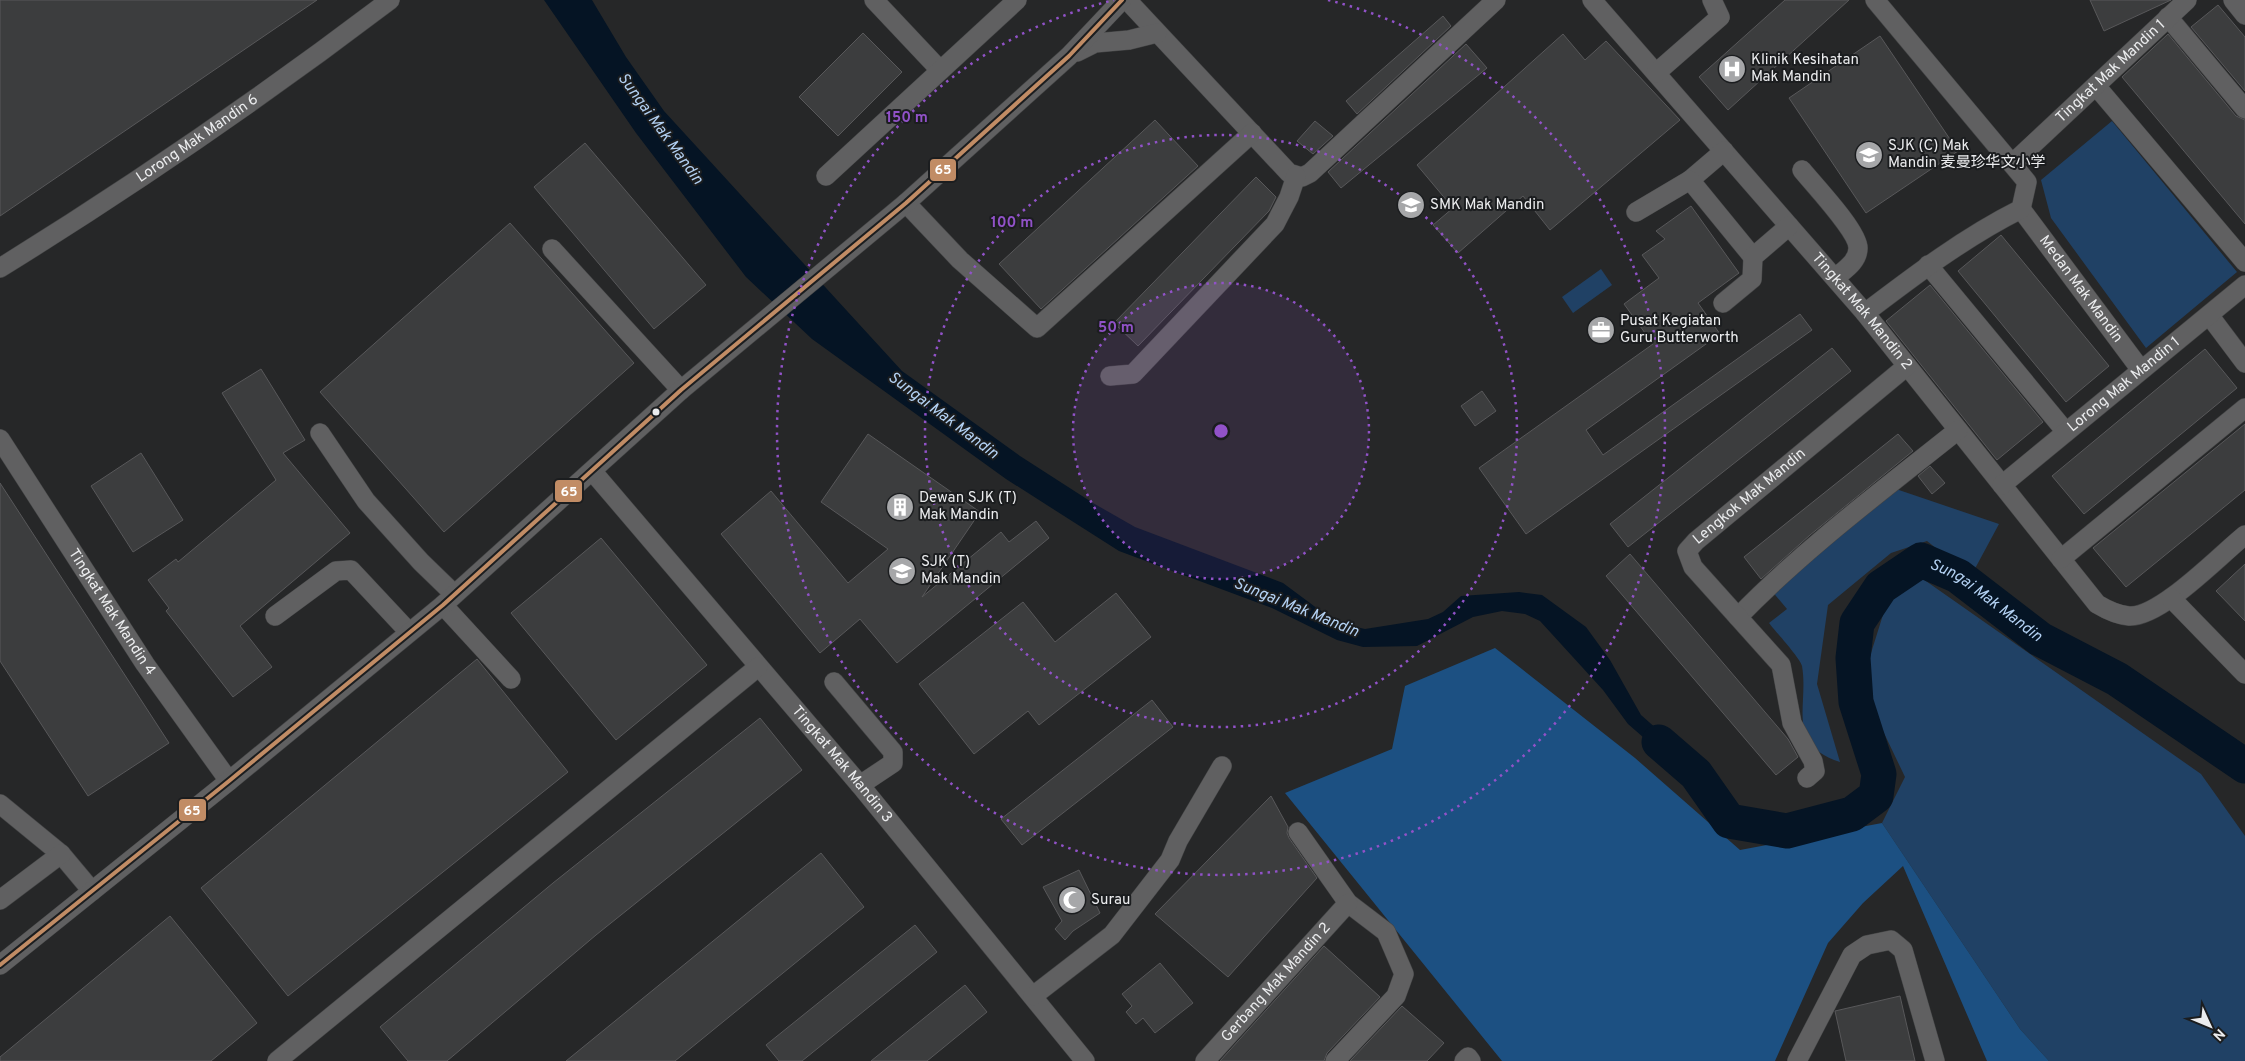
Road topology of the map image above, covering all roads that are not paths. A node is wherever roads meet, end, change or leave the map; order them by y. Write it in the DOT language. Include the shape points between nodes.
graph roads {
  1 [pos="390,0"];
  2 [pos="874,0"];
  3 [pos="1017,0"];
  4 [pos="1122,0"];
  5 [pos="1127,0"];
  6 [pos="1496,0"];
  7 [pos="1592,0"];
  8 [pos="1712,0"];
  9 [pos="2187,0"];
  10 [pos="2233,0"];
  11 [pos="1882,2"];
  12 [pos="367,7"];
  13 [pos="2245,15"];
  14 [pos="2168,17"];
  15 [pos="1157,33"];
  16 [pos="1069,56"];
  17 [pos="940,70"];
  18 [pos="1656,73"];
  19 [pos="2096,86"];
  20 [pos="2245,109"];
  21 [pos="1252,133"];
  22 [pos="1724,151"];
  23 [pos="2013,163"];
  24 [pos="1802,170"];
  25 [pos="826,176"];
  26 [pos="1296,176"];
  27 [pos="1690,180"];
  28 [pos="906,202"];
  29 [pos="2021,210"];
  30 [pos="1636,212"];
  31 [pos="1789,226"];
  32 [pos="552,249"];
  33 [pos="1753,257"];
  34 [pos="2245,262"];
  35 [pos="1928,266"];
  36 [pos="0,268"];
  37 [pos="1835,278"];
  38 [pos="2245,285"];
  39 [pos="1723,303"];
  40 [pos="1865,313"];
  41 [pos="2209,315"];
  42 [pos="2245,363"];
  43 [pos="1907,366"];
  44 [pos="2141,370"];
  45 [pos="1110,376"];
  46 [pos="681,390"];
  47 [pos="2245,408"];
  48 [pos="1958,430"];
  49 [pos="2066,432"];
  50 [pos="320,433"];
  51 [pos="0,439"];
  52 [pos="592,472"];
  53 [pos="2002,485"];
  54 [pos="2243,542"];
  55 [pos="2061,559"];
  56 [pos="2171,598"];
  57 [pos="448,599"];
  58 [pos="274,616"];
  59 [pos="1738,617"];
  60 [pos="409,632"];
  61 [pos="758,667"];
  62 [pos="2245,674"];
  63 [pos="511,679"];
  64 [pos="834,682"];
  65 [pos="1222,766"];
  66 [pos="1807,778"];
  67 [pos="229,781"];
  68 [pos="860,785"];
  69 [pos="0,804"];
  70 [pos="1298,832"];
  71 [pos="61,854"];
  72 [pos="92,891"];
  73 [pos="0,900"];
  74 [pos="1348,903"];
  75 [pos="0,965"];
  76 [pos="1033,996"];
  77 [pos="277,1061"];
  78 [pos="1085,1061"];
  79 [pos="1205,1061"];
  80 [pos="1335,1061"];
  81 [pos="1797,1061"];
  82 [pos="1935,1061"];
  1 -- 12 [label="street, Lorong Mak Mandin 6"];
  2 -- 17 [label="street"];
  3 -- 17 [label="street"];
  4 -- 16 [label="street"];
  5 -- 15 [label="street"];
  6 -- 26 [label="street" via="1310,172 1302,177"];
  7 -- 18 [label="street, Tingkat Mak Mandin 2"];
  8 -- 18 [label="street" via="1720,17"];
  9 -- 14 [label="street, Tingkat Mak Mandin 1"];
  10 -- 13 [label="street"];
  11 -- 23 [label="street"];
  12 -- 36 [label="street, Lorong Mak Mandin 6" via="195,140"];
  14 -- 19 [label="street, Tingkat Mak Mandin 1"];
  14 -- 20 [label="street"];
  15 -- 16 [label="street" via="1095,43"];
  15 -- 21 [label="street"];
  16 -- 28 [label="street"];
  17 -- 25 [label="street"];
  18 -- 22 [label="street, Tingkat Mak Mandin 2"];
  19 -- 23 [label="street, Tingkat Mak Mandin 1"];
  19 -- 34 [label="street"];
  21 -- 26 [label="street" via="1289,173"];
  21 -- 28 [label="street" via="1038,328 960,260"];
  22 -- 27 [label="street"];
  22 -- 31 [label="street, Tingkat Mak Mandin 2"];
  23 -- 29 [label="street" via="2027,182"];
  24 -- 37 [label="street" via="1855,235 1858,249 1853,263"];
  26 -- 45 [label="street" via="1275,224 1133,374"];
  27 -- 30 [label="street"];
  27 -- 33 [label="street"];
  28 -- 46 [label="street"];
  29 -- 35 [label="street" via="1992,224"];
  29 -- 44 [label="street, Medan Mak Mandin"];
  31 -- 33 [label="street"];
  31 -- 37 [label="street, Tingkat Mak Mandin 2"];
  32 -- 46 [label="street"];
  33 -- 39 [label="street" via="1752,279"];
  35 -- 40 [label="street"];
  35 -- 49 [label="street"];
  37 -- 40 [label="street, Tingkat Mak Mandin 2"];
  38 -- 41 [label="street, Lorong Mak Mandin 1"];
  40 -- 43 [label="street, Tingkat Mak Mandin 2"];
  41 -- 42 [label="street"];
  41 -- 44 [label="street, Lorong Mak Mandin 1"];
  43 -- 48 [label="street, Tingkat Mak Mandin 2"];
  43 -- 59 [label="street, Lengkok Mak Mandin" via="1687,551 1693,566"];
  44 -- 49 [label="street, Lorong Mak Mandin 1"];
  46 -- 52 [label="street"];
  47 -- 55 [label="street"];
  48 -- 53 [label="street, Tingkat Mak Mandin 2"];
  48 -- 59 [label="street" via="1822,538"];
  49 -- 53 [label="street, Lorong Mak Mandin 1"];
  50 -- 57 [label="street" via="366,501 421,562"];
  51 -- 67 [label="street, Tingkat Mak Mandin 4" via="145,664"];
  52 -- 57 [label="street"];
  52 -- 61 [label="street, Tingkat Mak Mandin 3"];
  53 -- 55 [label="street, Tingkat Mak Mandin 2"];
  54 -- 56 [label="street"];
  55 -- 56 [label="street, Tingkat Mak Mandin 2" via="2097,604 2115,614 2131,616 2153,611"];
  56 -- 62 [label="street"];
  57 -- 60 [label="street"];
  57 -- 63 [label="street"];
  58 -- 60 [label="street" via="336,571 351,570"];
  59 -- 66 [label="street, Lengkok Mak Mandin" via="1780,665 1792,723 1813,761 1815,771"];
  60 -- 67 [label="street"];
  61 -- 68 [label="street, Tingkat Mak Mandin 3"];
  61 -- 77 [label="street"];
  64 -- 68 [label="street" via="893,752 893,763"];
  65 -- 76 [label="street" via="1170,860 1112,935"];
  67 -- 72 [label="street"];
  68 -- 76 [label="street, Tingkat Mak Mandin 3"];
  69 -- 71 [label="street"];
  70 -- 74 [label="street"];
  71 -- 72 [label="street"];
  71 -- 73 [label="street"];
  72 -- 75 [label="street"];
  74 -- 79 [label="street, Gerbang Mak Mandin 2"];
  74 -- 80 [label="street" via="1386,932 1404,974 1396,996"];
  76 -- 78 [label="street, Tingkat Mak Mandin 3"];
  81 -- 82 [label="street" via="1852,955 1867,945 1891,940 1904,950"];
}
